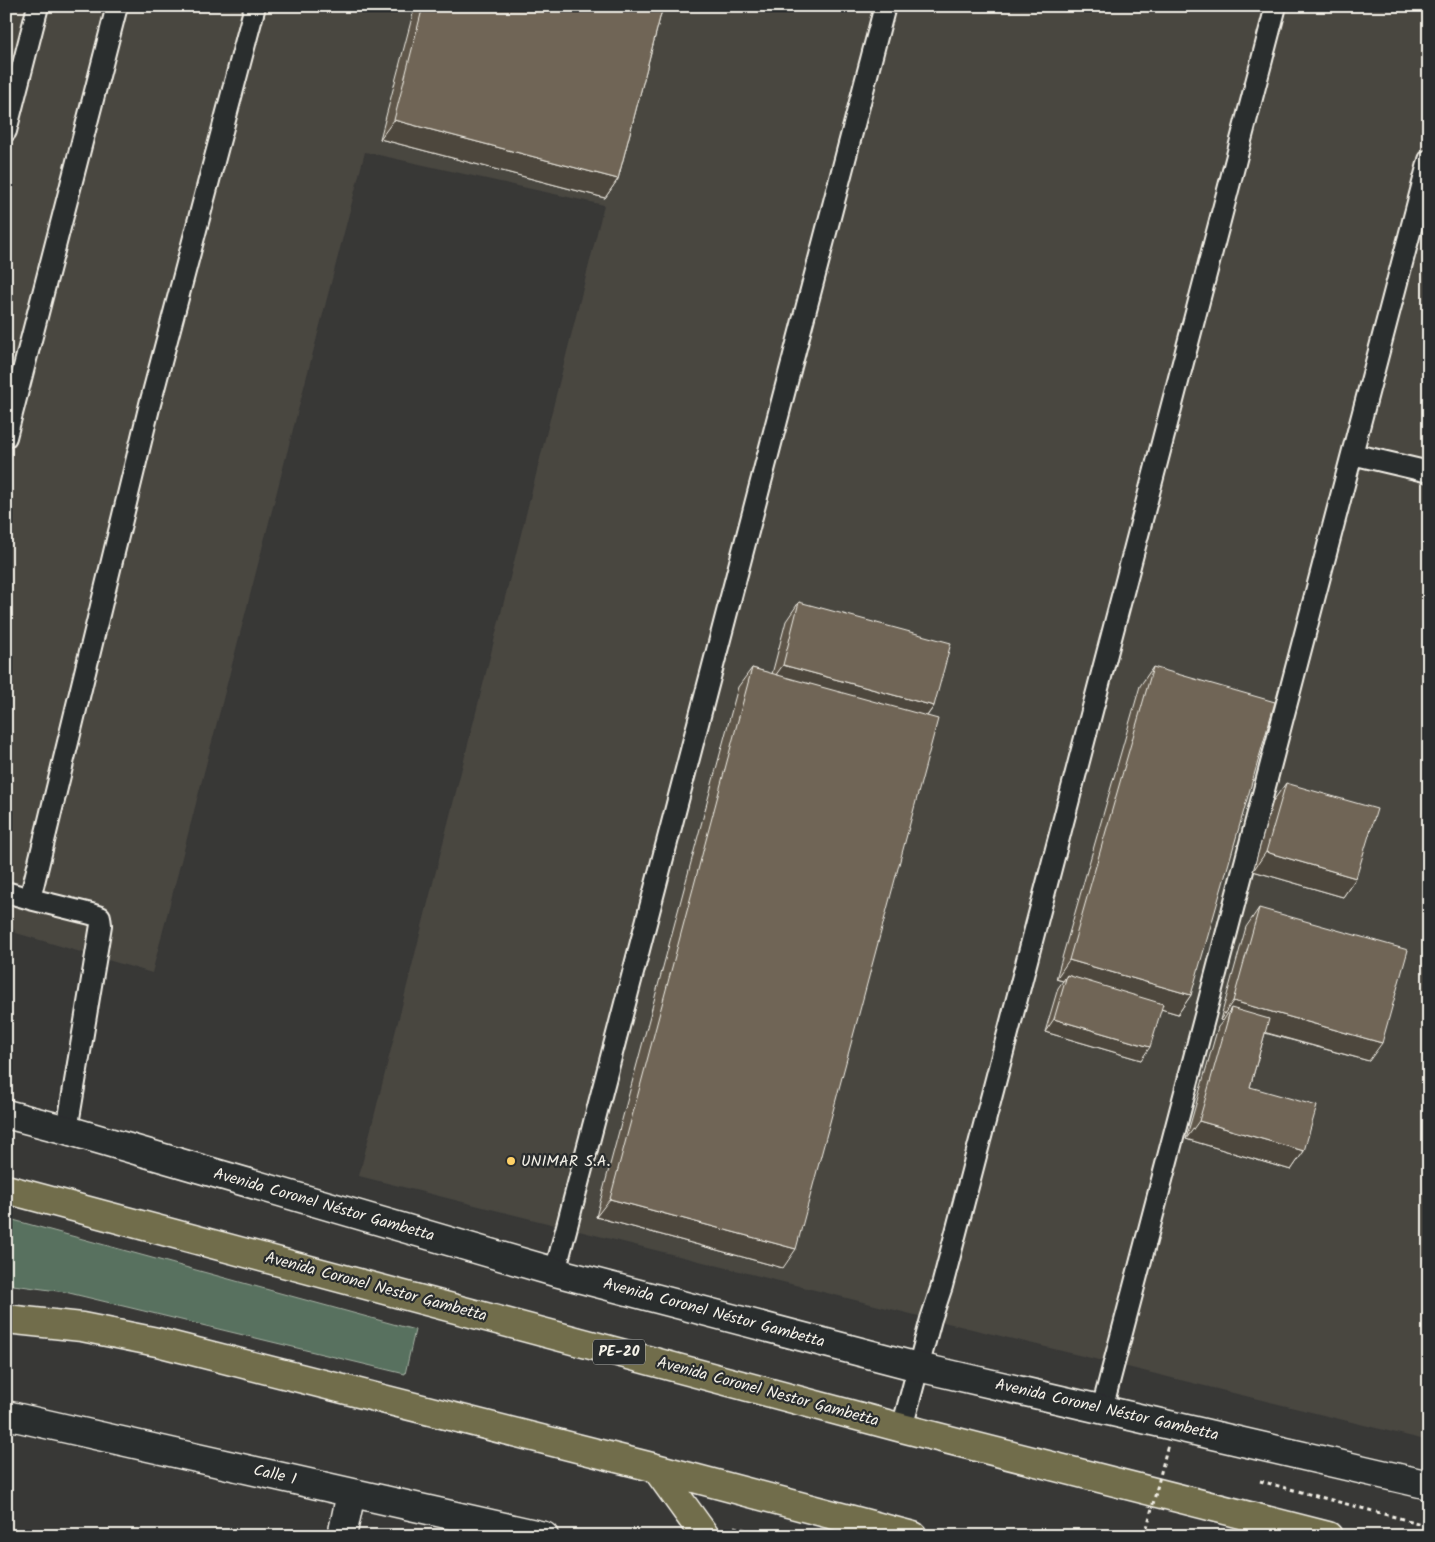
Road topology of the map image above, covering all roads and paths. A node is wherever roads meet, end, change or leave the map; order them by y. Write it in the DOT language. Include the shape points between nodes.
graph roads {
  1 [pos="38,6"];
  2 [pos="118,6"];
  3 [pos="254,6"];
  4 [pos="885,6"];
  5 [pos="1276,6"];
  6 [pos="6,131"];
  7 [pos="1429,160"];
  8 [pos="6,437"];
  9 [pos="1352,454"];
  10 [pos="1429,472"];
  11 [pos="6,892"];
  12 [pos="30,900"];
  13 [pos="6,1114"];
  14 [pos="67,1130"];
  15 [pos="6,1189"];
  16 [pos="555,1272"];
  17 [pos="6,1319"];
  18 [pos="918,1367"];
  19 [pos="1102,1409"];
  20 [pos="6,1415"];
  21 [pos="902,1428"];
  22 [pos="1168,1444"];
  23 [pos="1164,1454"];
  24 [pos="1173,1457"];
  25 [pos="656,1468"];
  26 [pos="1258,1480"];
  27 [pos="1429,1485"];
  28 [pos="351,1493"];
  29 [pos="1429,1526"];
  30 [pos="342,1536"];
  31 [pos="544,1536"];
  32 [pos="706,1536"];
  33 [pos="913,1536"];
  34 [pos="1146,1536"];
  35 [pos="1328,1536"];
  1 -- 6 [label="lane"];
  2 -- 8 [label="lane"];
  3 -- 12 [label="lane" via="150,404"];
  4 -- 16 [label="lane"];
  5 -- 18 [label="lane" via="942,1286"];
  7 -- 9 [label="lane"];
  9 -- 10 [label="lane"];
  9 -- 19 [label="lane"];
  11 -- 12 [label="lane"];
  12 -- 14 [label="lane" via="100,918"];
  13 -- 14 [label="street, Avenida Coronel Néstor Gambetta"];
  14 -- 16 [label="street, Avenida Coronel Néstor Gambetta"];
  15 -- 21 [label="highway, Avenida Coronel Nestor Gambetta / PE-20"];
  16 -- 18 [label="street, Avenida Coronel Néstor Gambetta"];
  17 -- 25 [label="highway" via="82,1327 157,1342"];
  18 -- 19 [label="street, Avenida Coronel Néstor Gambetta"];
  18 -- 21 [label="lane"];
  19 -- 27 [label="street, Avenida Coronel Néstor Gambetta"];
  20 -- 28 [label="street, Calle 1"];
  21 -- 35 [label="highway, Avenida Coronel Nestor Gambetta / PE-20"];
  22 -- 34 [label="path, bridge"];
  23 -- 24 [label="path"];
  25 -- 32 [label="highway"];
  25 -- 33 [label="highway"];
  26 -- 29 [label="path"];
  28 -- 30 [label="street"];
  28 -- 31 [label="street, Calle 1"];
}
